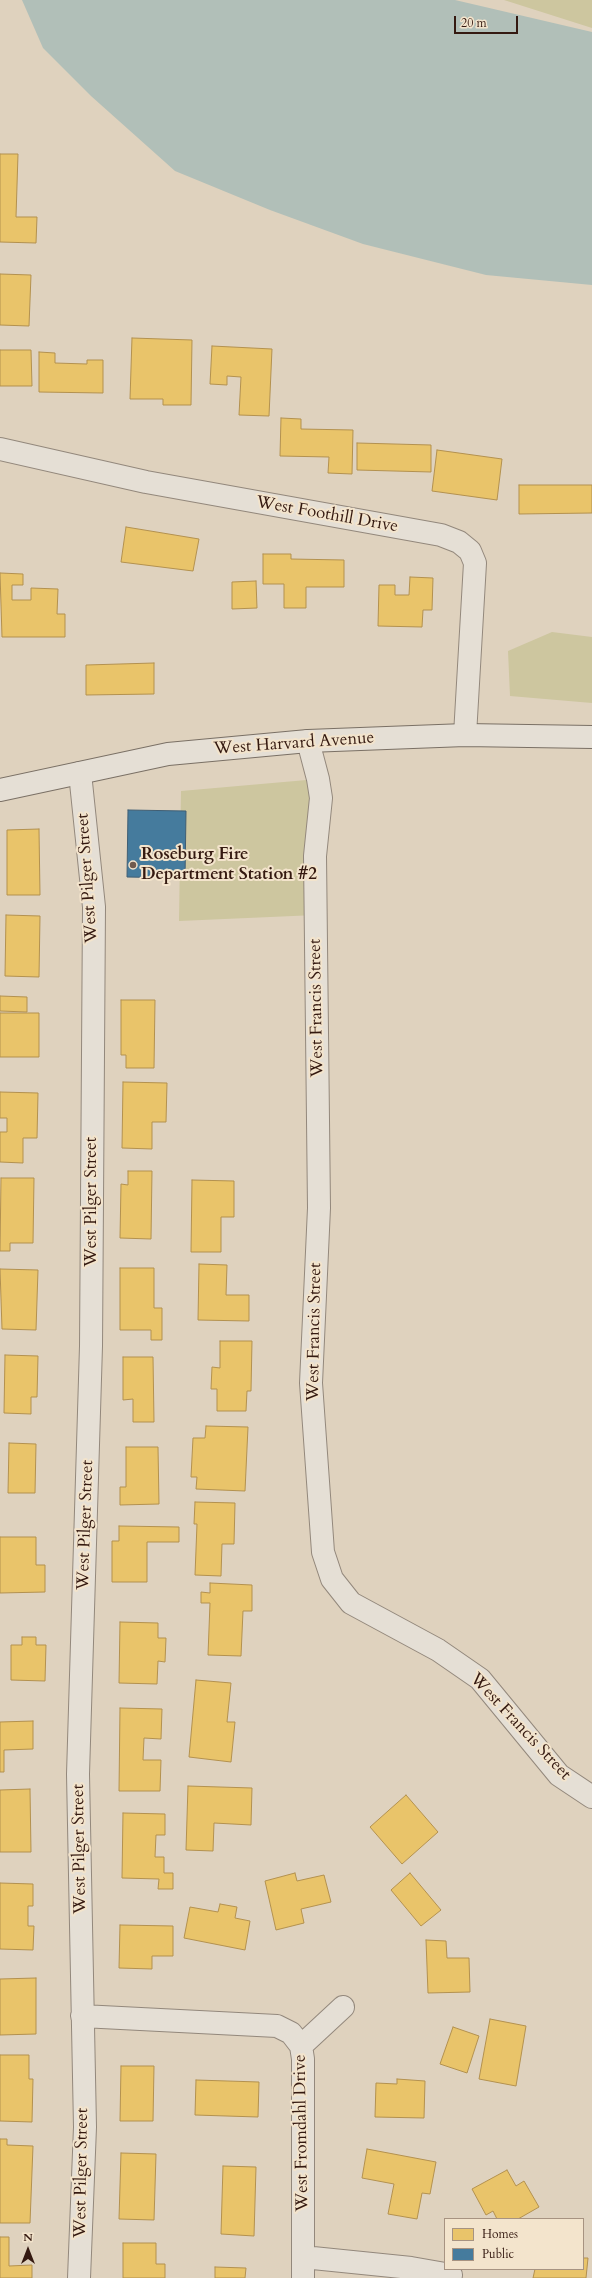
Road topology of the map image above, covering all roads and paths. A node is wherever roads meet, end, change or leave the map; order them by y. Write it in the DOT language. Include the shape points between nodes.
graph roads {
  1 [pos="0,449"];
  2 [pos="465,735"];
  3 [pos="592,738"];
  4 [pos="308,741"];
  5 [pos="80,774"];
  6 [pos="0,790"];
  7 [pos="592,1797"];
  8 [pos="343,2007"];
  9 [pos="82,2016"];
  10 [pos="301,2046"];
  11 [pos="303,2257"];
  12 [pos="451,2275"];
  13 [pos="79,2278"];
  14 [pos="303,2278"];
  1 -- 2 [label="street, West Foothill Drive" via="146,482 441,535 459,542 470,551 475,563"];
  2 -- 3 [label="street, West Harvard Avenue"];
  2 -- 4 [label="street, West Harvard Avenue"];
  4 -- 5 [label="street, West Harvard Avenue" via="168,754"];
  4 -- 7 [label="street, West Francis Street" via="321,798 315,856 319,1208 311,1384 323,1552 332,1579 351,1604 438,1650 480,1679 559,1775"];
  5 -- 6 [label="street, West Harvard Avenue"];
  5 -- 9 [label="street, West Pilger Street" via="94,907 91,1346 78,1774"];
  8 -- 10 [label="street"];
  9 -- 10 [label="street, West Fromdahl Drive" via="277,2026 291,2033"];
  9 -- 13 [label="street, West Pilger Street" via="84,2127"];
  10 -- 11 [label="street, West Fromdahl Drive"];
  11 -- 12 [label="street" via="411,2268"];
  11 -- 14 [label="street, West Fromdahl Drive"];
}
